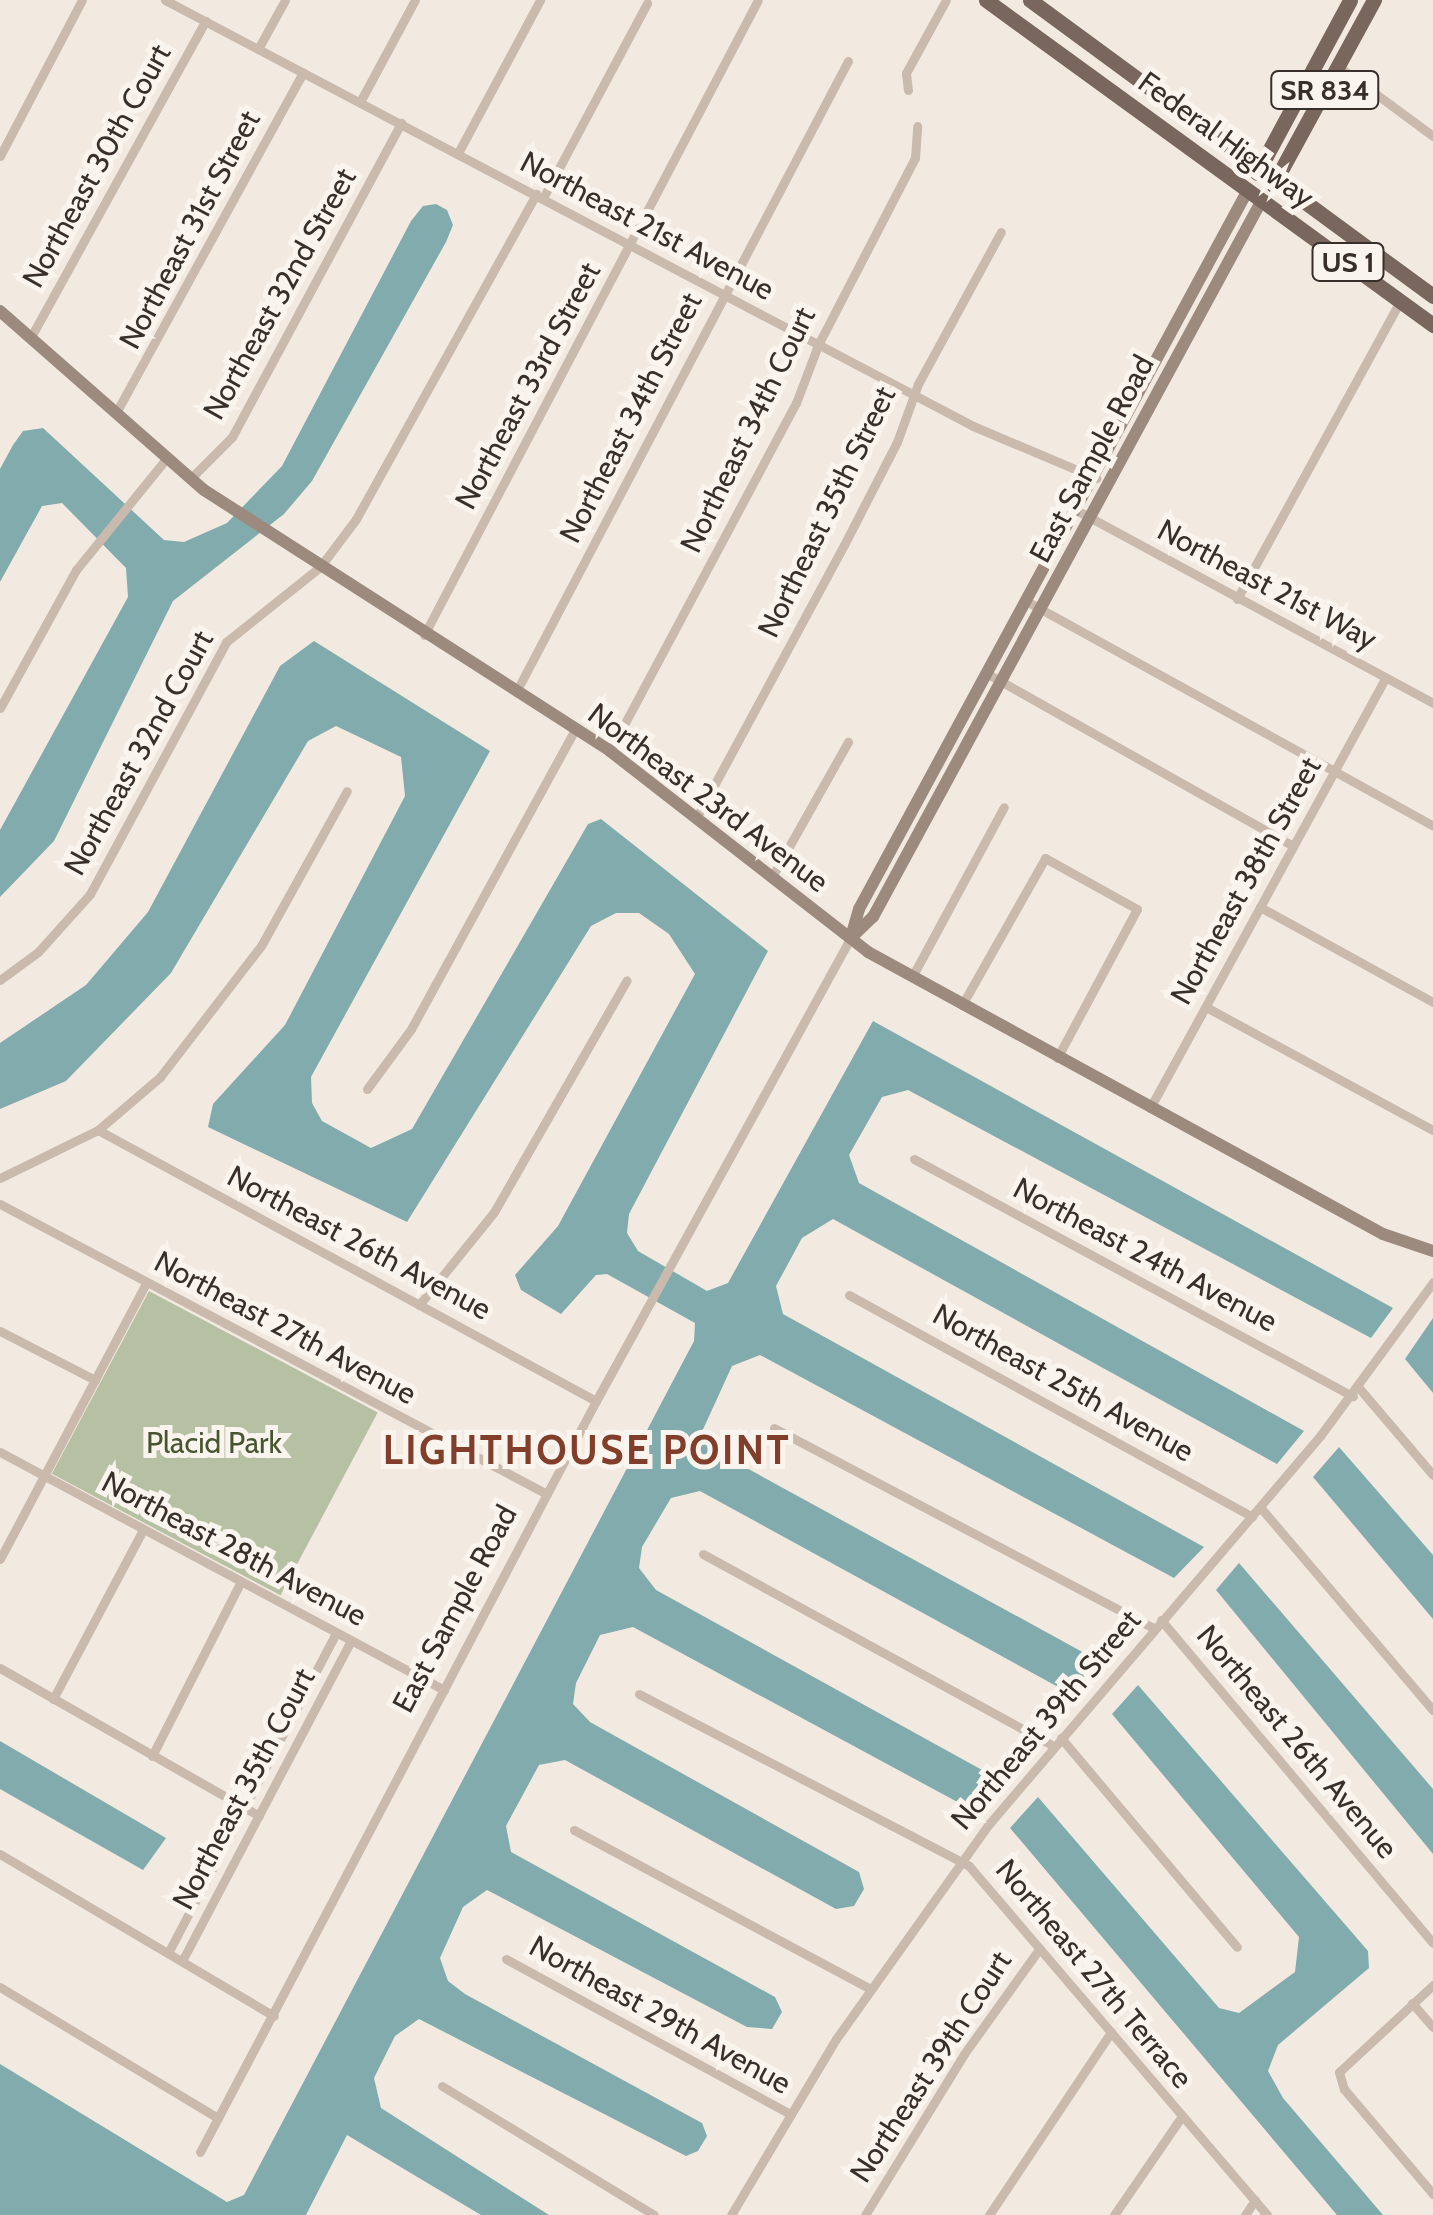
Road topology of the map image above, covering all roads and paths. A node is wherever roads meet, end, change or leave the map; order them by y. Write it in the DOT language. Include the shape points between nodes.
graph roads {
  1 [pos="82,0"];
  2 [pos="165,0"];
  3 [pos="284,0"];
  4 [pos="415,0"];
  5 [pos="540,0"];
  6 [pos="758,0"];
  7 [pos="946,0"];
  8 [pos="986,0"];
  9 [pos="1030,0"];
  10 [pos="1350,0"];
  11 [pos="1374,0"];
  12 [pos="646,3"];
  13 [pos="1004,13"];
  14 [pos="205,21"];
  15 [pos="1059,21"];
  16 [pos="258,49"];
  17 [pos="848,61"];
  18 [pos="1338,66"];
  19 [pos="303,72"];
  20 [pos="908,90"];
  21 [pos="360,102"];
  22 [pos="400,123"];
  23 [pos="917,126"];
  24 [pos="1433,136"];
  25 [pos="458,153"];
  26 [pos="0,156"];
  27 [pos="1260,167"];
  28 [pos="1276,180"];
  29 [pos="1248,190"];
  30 [pos="540,196"];
  31 [pos="1262,200"];
  32 [pos="1000,232"];
  33 [pos="628,245"];
  34 [pos="722,295"];
  35 [pos="1433,296"];
  36 [pos="1400,300"];
  37 [pos="0,311"];
  38 [pos="1433,325"];
  39 [pos="32,335"];
  40 [pos="818,345"];
  41 [pos="914,395"];
  42 [pos="118,409"];
  43 [pos="1131,415"];
  44 [pos="1139,432"];
  45 [pos="166,458"];
  46 [pos="1096,478"];
  47 [pos="190,479"];
  48 [pos="1110,485"];
  49 [pos="1078,511"];
  50 [pos="1092,518"];
  51 [pos="320,567"];
  52 [pos="1238,598"];
  53 [pos="1028,602"];
  54 [pos="1042,610"];
  55 [pos="424,635"];
  56 [pos="988,674"];
  57 [pos="1386,678"];
  58 [pos="1000,684"];
  59 [pos="516,692"];
  60 [pos="1433,703"];
  61 [pos="0,708"];
  62 [pos="575,729"];
  63 [pos="848,742"];
  64 [pos="610,752"];
  65 [pos="1334,772"];
  66 [pos="347,791"];
  67 [pos="1004,807"];
  68 [pos="698,814"];
  69 [pos="1433,826"];
  70 [pos="1294,846"];
  71 [pos="892,848"];
  72 [pos="906,856"];
  73 [pos="772,875"];
  74 [pos="1260,907"];
  75 [pos="851,937"];
  76 [pos="912,976"];
  77 [pos="0,980"];
  78 [pos="627,980"];
  79 [pos="1433,1002"];
  80 [pos="962,1005"];
  81 [pos="1206,1006"];
  82 [pos="1056,1058"];
  83 [pos="367,1090"];
  84 [pos="1150,1108"];
  85 [pos="98,1130"];
  86 [pos="1433,1130"];
  87 [pos="914,1159"];
  88 [pos="0,1178"];
  89 [pos="0,1204"];
  90 [pos="1433,1251"];
  91 [pos="1433,1282"];
  92 [pos="146,1283"];
  93 [pos="849,1295"];
  94 [pos="420,1305"];
  95 [pos="0,1331"];
  96 [pos="95,1380"];
  97 [pos="1356,1392"];
  98 [pos="596,1401"];
  99 [pos="774,1428"];
  100 [pos="0,1452"];
  101 [pos="1433,1475"];
  102 [pos="44,1476"];
  103 [pos="547,1494"];
  104 [pos="1260,1507"];
  105 [pos="1252,1517"];
  106 [pos="143,1530"];
  107 [pos="703,1554"];
  108 [pos="0,1559"];
  109 [pos="240,1583"];
  110 [pos="1157,1624"];
  111 [pos="336,1633"];
  112 [pos="351,1640"];
  113 [pos="0,1668"];
  114 [pos="444,1690"];
  115 [pos="639,1694"];
  116 [pos="53,1699"];
  117 [pos="1433,1710"];
  118 [pos="1057,1742"];
  119 [pos="152,1756"];
  120 [pos="244,1808"];
  121 [pos="259,1816"];
  122 [pos="574,1830"];
  123 [pos="0,1854"];
  124 [pos="960,1863"];
  125 [pos="1433,1942"];
  126 [pos="1237,1947"];
  127 [pos="1040,1948"];
  128 [pos="168,1952"];
  129 [pos="506,1959"];
  130 [pos="182,1961"];
  131 [pos="1433,1985"];
  132 [pos="0,1987"];
  133 [pos="870,1990"];
  134 [pos="1412,2003"];
  135 [pos="274,2016"];
  136 [pos="1433,2028"];
  137 [pos="1111,2032"];
  138 [pos="442,2086"];
  139 [pos="790,2114"];
  140 [pos="1182,2116"];
  141 [pos="218,2118"];
  142 [pos="200,2152"];
  143 [pos="1433,2194"];
  144 [pos="1255,2200"];
  145 [pos="654,2215"];
  146 [pos="731,2215"];
  147 [pos="865,2215"];
  148 [pos="989,2215"];
  149 [pos="1114,2215"];
  150 [pos="1245,2215"];
  151 [pos="1267,2215"];
  1 -- 26 [label="street"];
  2 -- 14 [label="street, Northeast 21st Avenue"];
  3 -- 16 [label="street"];
  4 -- 21 [label="street"];
  5 -- 25 [label="street"];
  6 -- 33 [label="street, Northeast 33rd Street"];
  7 -- 20 [label="street" via="906,73"];
  8 -- 13 [label="main road, Federal Highway / US 1"];
  9 -- 15 [label="main road, Federal Highway / US 1"];
  10 -- 27 [label="main road, East Sample Road / SR 834"];
  11 -- 18 [label="main road, East Sample Road / SR 834"];
  12 -- 30 [label="street, Northeast 32nd Court"];
  13 -- 15 [label="main road"];
  13 -- 29 [label="main road, Federal Highway / US 1"];
  14 -- 16 [label="street, Northeast 21st Avenue"];
  14 -- 39 [label="street, Northeast 30th Court"];
  15 -- 27 [label="main road, Federal Highway / US 1"];
  16 -- 19 [label="street, Northeast 21st Avenue"];
  17 -- 34 [label="street, Northeast 34th Street"];
  18 -- 24 [label="street"];
  18 -- 28 [label="main road, East Sample Road / SR 834"];
  19 -- 21 [label="street, Northeast 21st Avenue"];
  19 -- 42 [label="street, Northeast 31st Street"];
  21 -- 22 [label="street, Northeast 21st Avenue"];
  22 -- 25 [label="street, Northeast 21st Avenue"];
  22 -- 47 [label="street, Northeast 32nd Street" via="232,437"];
  23 -- 40 [label="street, Northeast 34th Court" via="915,158"];
  25 -- 30 [label="street, Northeast 21st Avenue"];
  27 -- 28 [label="main road, Federal Highway / US 1"];
  27 -- 29 [label="main road, East Sample Road / SR 834"];
  28 -- 31 [label="main road, East Sample Road / SR 834"];
  28 -- 35 [label="main road, Federal Highway / US 1"];
  29 -- 31 [label="main road, Federal Highway / US 1"];
  29 -- 43 [label="street, East Sample Road"];
  30 -- 33 [label="street, Northeast 21st Avenue"];
  30 -- 51 [label="street, Northeast 32nd Court" via="370,498"];
  31 -- 36 [label="main road, Federal Highway / US 1"];
  31 -- 44 [label="street, East Sample Road"];
  32 -- 41 [label="street, Northeast 35th Street"];
  33 -- 34 [label="street, Northeast 21st Avenue"];
  33 -- 55 [label="street, Northeast 33rd Street"];
  34 -- 40 [label="street, Northeast 21st Avenue"];
  34 -- 59 [label="street, Northeast 34th Street"];
  36 -- 38 [label="main road, Federal Highway / US 1"];
  36 -- 52 [label="street"];
  37 -- 39 [label="street, Northeast 23rd Avenue"];
  39 -- 42 [label="street, Northeast 23rd Avenue"];
  40 -- 41 [label="street, Northeast 21st Avenue"];
  40 -- 64 [label="street, Northeast 34th Court" via="796,403"];
  41 -- 46 [label="street, Northeast 21st Avenue"];
  41 -- 68 [label="street, Northeast 35th Street" via="853,528"];
  42 -- 45 [label="street, Northeast 23rd Avenue"];
  43 -- 44 [label="street"];
  43 -- 46 [label="street, East Sample Road"];
  44 -- 48 [label="street, East Sample Road"];
  45 -- 47 [label="street, Northeast 23rd Avenue"];
  45 -- 61 [label="street" via="96,543"];
  46 -- 48 [label="street, Northeast 21st Avenue"];
  46 -- 49 [label="street, East Sample Road"];
  47 -- 51 [label="street, Northeast 23rd Avenue"];
  48 -- 50 [label="street, East Sample Road"];
  49 -- 50 [label="street, Northeast 21st Way"];
  49 -- 53 [label="street, East Sample Road"];
  50 -- 52 [label="street, Northeast 21st Way"];
  50 -- 54 [label="street, East Sample Road"];
  51 -- 55 [label="street, Northeast 23rd Avenue"];
  51 -- 77 [label="street, Northeast 32nd Court" via="226,642 90,894 38,952"];
  52 -- 57 [label="street, Northeast 21st Way"];
  53 -- 54 [label="street"];
  53 -- 56 [label="street, East Sample Road"];
  54 -- 58 [label="street, East Sample Road"];
  54 -- 65 [label="street"];
  55 -- 59 [label="street, Northeast 23rd Avenue"];
  56 -- 58 [label="street"];
  56 -- 71 [label="street, East Sample Road"];
  57 -- 60 [label="street, Northeast 21st Way"];
  57 -- 65 [label="street, Northeast 38th Street"];
  58 -- 70 [label="street"];
  58 -- 72 [label="street, East Sample Road"];
  59 -- 62 [label="street, Northeast 23rd Avenue"];
  62 -- 64 [label="street, Northeast 23rd Avenue"];
  62 -- 83 [label="street" via="411,1029"];
  63 -- 73 [label="street"];
  64 -- 68 [label="street, Northeast 23rd Avenue"];
  65 -- 69 [label="street"];
  65 -- 70 [label="street, Northeast 38th Street"];
  66 -- 85 [label="street" via="261,946 211,1018 160,1077"];
  67 -- 76 [label="street"];
  68 -- 73 [label="street, Northeast 23rd Avenue"];
  70 -- 74 [label="street, Northeast 38th Street"];
  71 -- 72 [label="street"];
  71 -- 75 [label="street, East Sample Road"];
  72 -- 75 [label="street, East Sample Road" via="873,917"];
  73 -- 75 [label="street, Northeast 23rd Avenue"];
  74 -- 79 [label="street"];
  74 -- 81 [label="street, Northeast 38th Street"];
  75 -- 76 [label="street, Northeast 23rd Avenue"];
  75 -- 98 [label="street, East Sample Road"];
  76 -- 80 [label="street, Northeast 23rd Avenue"];
  78 -- 94 [label="street" via="494,1212"];
  80 -- 82 [label="street, Northeast 23rd Avenue"];
  80 -- 82 [label="street" via="1044,858 1136,909"];
  81 -- 84 [label="street, Northeast 38th Street"];
  81 -- 86 [label="street"];
  82 -- 84 [label="street, Northeast 23rd Avenue"];
  84 -- 90 [label="street, Northeast 23rd Avenue" via="1383,1234"];
  85 -- 88 [label="street"];
  85 -- 94 [label="street, Northeast 26th Avenue"];
  87 -- 97 [label="street, Northeast 24th Avenue"];
  89 -- 92 [label="street, Northeast 27th Avenue"];
  91 -- 97 [label="street, Northeast 39th Street"];
  92 -- 96 [label="street"];
  92 -- 103 [label="street, Northeast 27th Avenue"];
  93 -- 105 [label="street, Northeast 25th Avenue"];
  94 -- 98 [label="street, Northeast 26th Avenue"];
  95 -- 96 [label="street"];
  96 -- 102 [label="street"];
  97 -- 101 [label="street, Northeast 24th Avenue"];
  97 -- 104 [label="street, Northeast 39th Street"];
  98 -- 103 [label="street, East Sample Road"];
  99 -- 110 [label="street, Northeast 26th Avenue"];
  100 -- 102 [label="street, Northeast 28th Avenue"];
  102 -- 106 [label="street, Northeast 28th Avenue"];
  102 -- 108 [label="street"];
  103 -- 114 [label="street, East Sample Road"];
  104 -- 105 [label="street, Northeast 39th Street"];
  104 -- 117 [label="street"];
  105 -- 110 [label="street, Northeast 39th Street"];
  106 -- 109 [label="street, Northeast 28th Avenue"];
  106 -- 116 [label="street"];
  107 -- 118 [label="street"];
  109 -- 111 [label="street, Northeast 28th Avenue"];
  109 -- 119 [label="street"];
  110 -- 118 [label="street, Northeast 39th Street"];
  110 -- 125 [label="street, Northeast 26th Avenue"];
  111 -- 112 [label="street, Northeast 28th Avenue"];
  111 -- 120 [label="street, Northeast 35th Court"];
  112 -- 114 [label="street, Northeast 28th Avenue"];
  112 -- 121 [label="street, Northeast 35th Court"];
  113 -- 116 [label="street"];
  114 -- 135 [label="street, East Sample Road"];
  115 -- 124 [label="street, Northeast 27th Terrace"];
  116 -- 119 [label="street"];
  118 -- 124 [label="street, Northeast 39th Street"];
  118 -- 126 [label="street"];
  119 -- 120 [label="street"];
  120 -- 121 [label="street"];
  120 -- 128 [label="street, Northeast 35th Court"];
  121 -- 130 [label="street, Northeast 35th Court"];
  122 -- 133 [label="street"];
  123 -- 128 [label="street"];
  124 -- 127 [label="street, Northeast 27th Terrace"];
  124 -- 133 [label="street, Northeast 39th Street"];
  127 -- 137 [label="street, Northeast 27th Terrace"];
  127 -- 147 [label="street, Northeast 39th Court" via="964,2054"];
  128 -- 130 [label="street"];
  129 -- 139 [label="street, Northeast 29th Avenue"];
  130 -- 135 [label="street"];
  131 -- 134 [label="street"];
  132 -- 141 [label="street"];
  133 -- 139 [label="street, Northeast 39th Street"];
  134 -- 136 [label="street"];
  134 -- 143 [label="street" via="1339,2072 1344,2089"];
  135 -- 141 [label="street, East Sample Road"];
  137 -- 140 [label="street, Northeast 27th Terrace"];
  137 -- 148 [label="street"];
  138 -- 145 [label="street"];
  139 -- 146 [label="street, Northeast 39th Street"];
  140 -- 144 [label="street, Northeast 27th Terrace"];
  140 -- 149 [label="street"];
  141 -- 142 [label="street, East Sample Road"];
  144 -- 150 [label="street"];
  144 -- 151 [label="street, Northeast 27th Terrace"];
}
